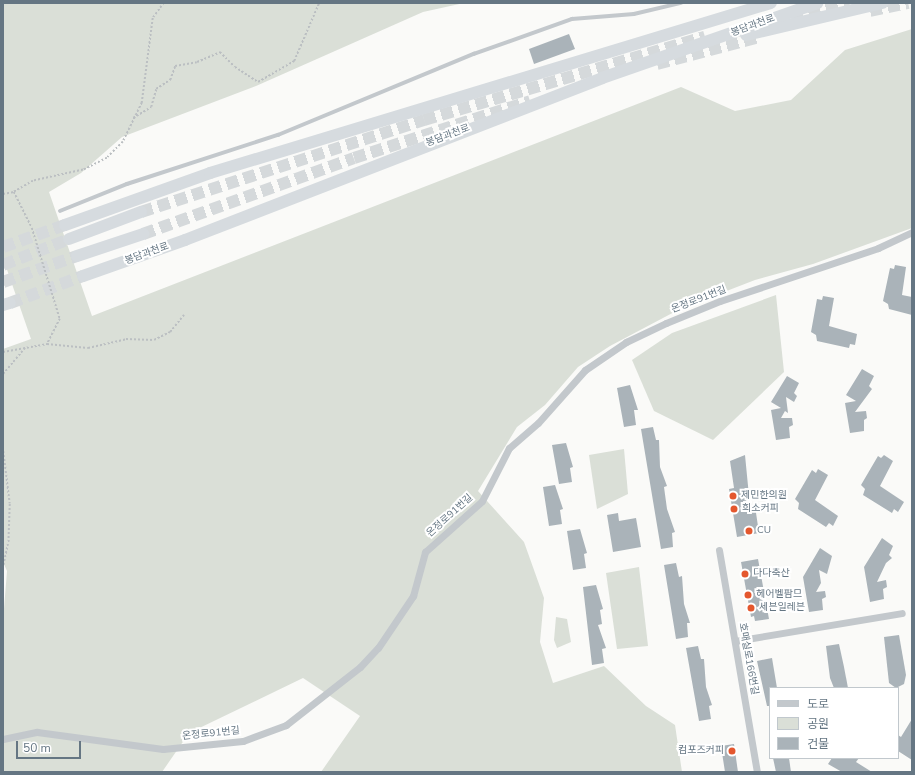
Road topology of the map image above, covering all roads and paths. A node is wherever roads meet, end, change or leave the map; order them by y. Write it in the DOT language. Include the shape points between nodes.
graph roads {
  1 [pos="319,3"];
  2 [pos="681,3"];
  3 [pos="771,3"];
  4 [pos="817,3"];
  5 [pos="882,3"];
  6 [pos="702,45"];
  7 [pos="132,119"];
  8 [pos="14,192"];
  9 [pos="3,194"];
  10 [pos="60,211"];
  11 [pos="141,212"];
  12 [pos="65,225"];
  13 [pos="912,232"];
  14 [pos="143,234"];
  15 [pos="70,240"];
  16 [pos="77,256"];
  17 [pos="83,276"];
  18 [pos="47,344"];
  19 [pos="26,347"];
  20 [pos="3,352"];
  21 [pos="3,374"];
  22 [pos="3,447"];
  23 [pos="719,550"];
  24 [pos="3,569"];
  25 [pos="902,613"];
  26 [pos="735,641"];
  27 [pos="3,739"];
  28 [pos="757,772"];
  1 -- 7 [label="path" via="294,61 258,82 235,68 220,52 197,62 175,66 170,80 156,89 151,107"];
  2 -- 10 [label="lane" via="634,14 572,19 474,54 278,135 127,184"];
  3 -- 12 [label="highway, 봉담과천로" via="210,172"];
  4 -- 6 [label="highway, 봉담과천로"];
  5 -- 6 [label="highway"];
  6 -- 17 [label="highway, 봉담과천로" via="602,78 185,240"];
  8 -- 9 [label="path"];
  11 -- 15 [label="highway"];
  13 -- 27 [label="street, 온정로91번길" via="878,248 720,301 666,323 626,342 585,370 538,423 509,448 482,501 425,552 413,596 378,648 360,667 286,725 243,741 163,749 37,732"];
  14 -- 16 [label="highway"];
  18 -- 19 [label="path"];
  19 -- 20 [label="path"];
  19 -- 21 [label="path"];
  22 -- 24 [label="path" via="10,504 9,540"];
  23 -- 26 [label="street, 호매실로166번길"];
  25 -- 26 [label="street"];
  26 -- 28 [label="street, 호매실로166번길"];
}
